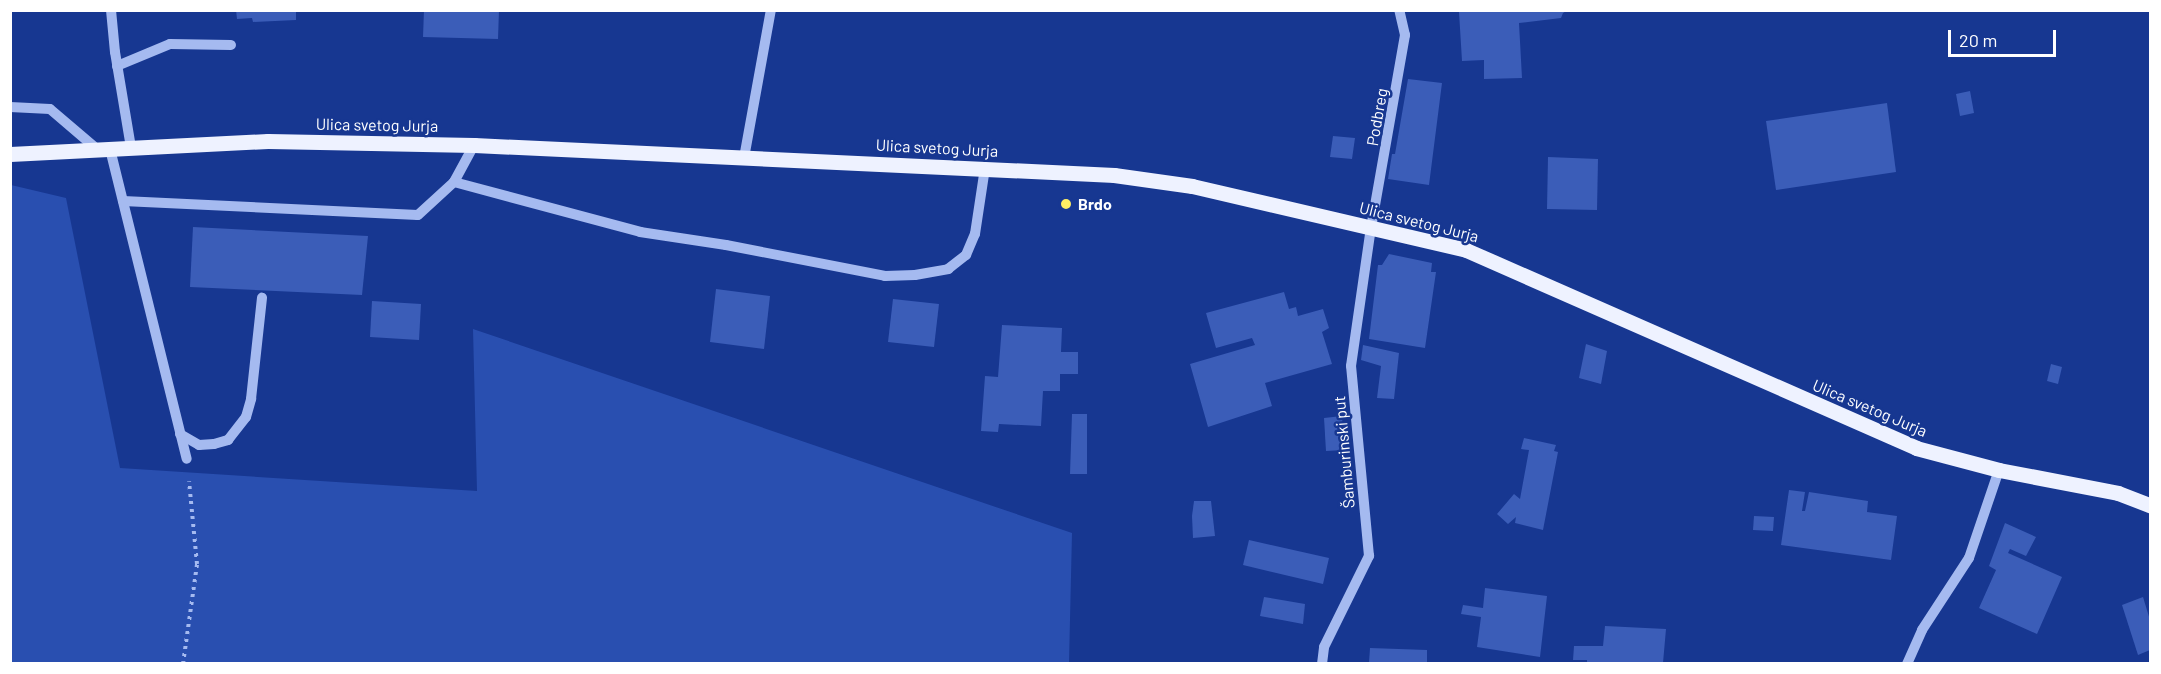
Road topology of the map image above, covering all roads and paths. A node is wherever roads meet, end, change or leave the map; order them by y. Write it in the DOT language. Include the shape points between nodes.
graph roads {
  1 [pos="111,10"];
  2 [pos="771,10"];
  3 [pos="1399,10"];
  4 [pos="231,45"];
  5 [pos="117,66"];
  6 [pos="10,107"];
  7 [pos="474,145"];
  8 [pos="131,148"];
  9 [pos="104,149"];
  10 [pos="10,154"];
  11 [pos="744,158"];
  12 [pos="985,168"];
  13 [pos="454,182"];
  14 [pos="123,201"];
  15 [pos="1371,228"];
  16 [pos="262,298"];
  17 [pos="180,434"];
  18 [pos="187,459"];
  19 [pos="1999,470"];
  20 [pos="2151,505"];
  21 [pos="183,663"];
  22 [pos="1322,663"];
  23 [pos="1906,663"];
  1 -- 5 [label="street"];
  2 -- 11 [label="street"];
  3 -- 15 [label="street, Podbreg" via="1405,35"];
  4 -- 5 [label="street" via="170,44"];
  5 -- 8 [label="street"];
  6 -- 9 [label="street" via="50,109"];
  7 -- 8 [label="main road, Ulica svetog Jurja" via="268,141"];
  7 -- 11 [label="main road, Ulica svetog Jurja"];
  7 -- 13 [label="street"];
  8 -- 9 [label="main road, Ulica svetog Jurja"];
  9 -- 10 [label="main road, Ulica svetog Jurja"];
  9 -- 14 [label="street"];
  11 -- 12 [label="main road, Ulica svetog Jurja"];
  12 -- 13 [label="street" via="975,234 966,255 948,269 915,276 885,276 640,232"];
  12 -- 15 [label="main road, Ulica svetog Jurja" via="1114,175 1192,186"];
  13 -- 14 [label="street" via="418,215"];
  14 -- 17 [label="street"];
  15 -- 19 [label="main road, Ulica svetog Jurja" via="1466,250 1916,448"];
  15 -- 22 [label="street, Šamburinski put" via="1351,366 1369,556 1324,647"];
  16 -- 17 [label="street" via="246,417 228,440 214,444 199,445"];
  17 -- 18 [label="street"];
  18 -- 21 [label="path" via="197,564"];
  19 -- 20 [label="main road, Ulica svetog Jurja" via="2118,493"];
  19 -- 23 [label="street" via="1969,558 1922,630"];
}
